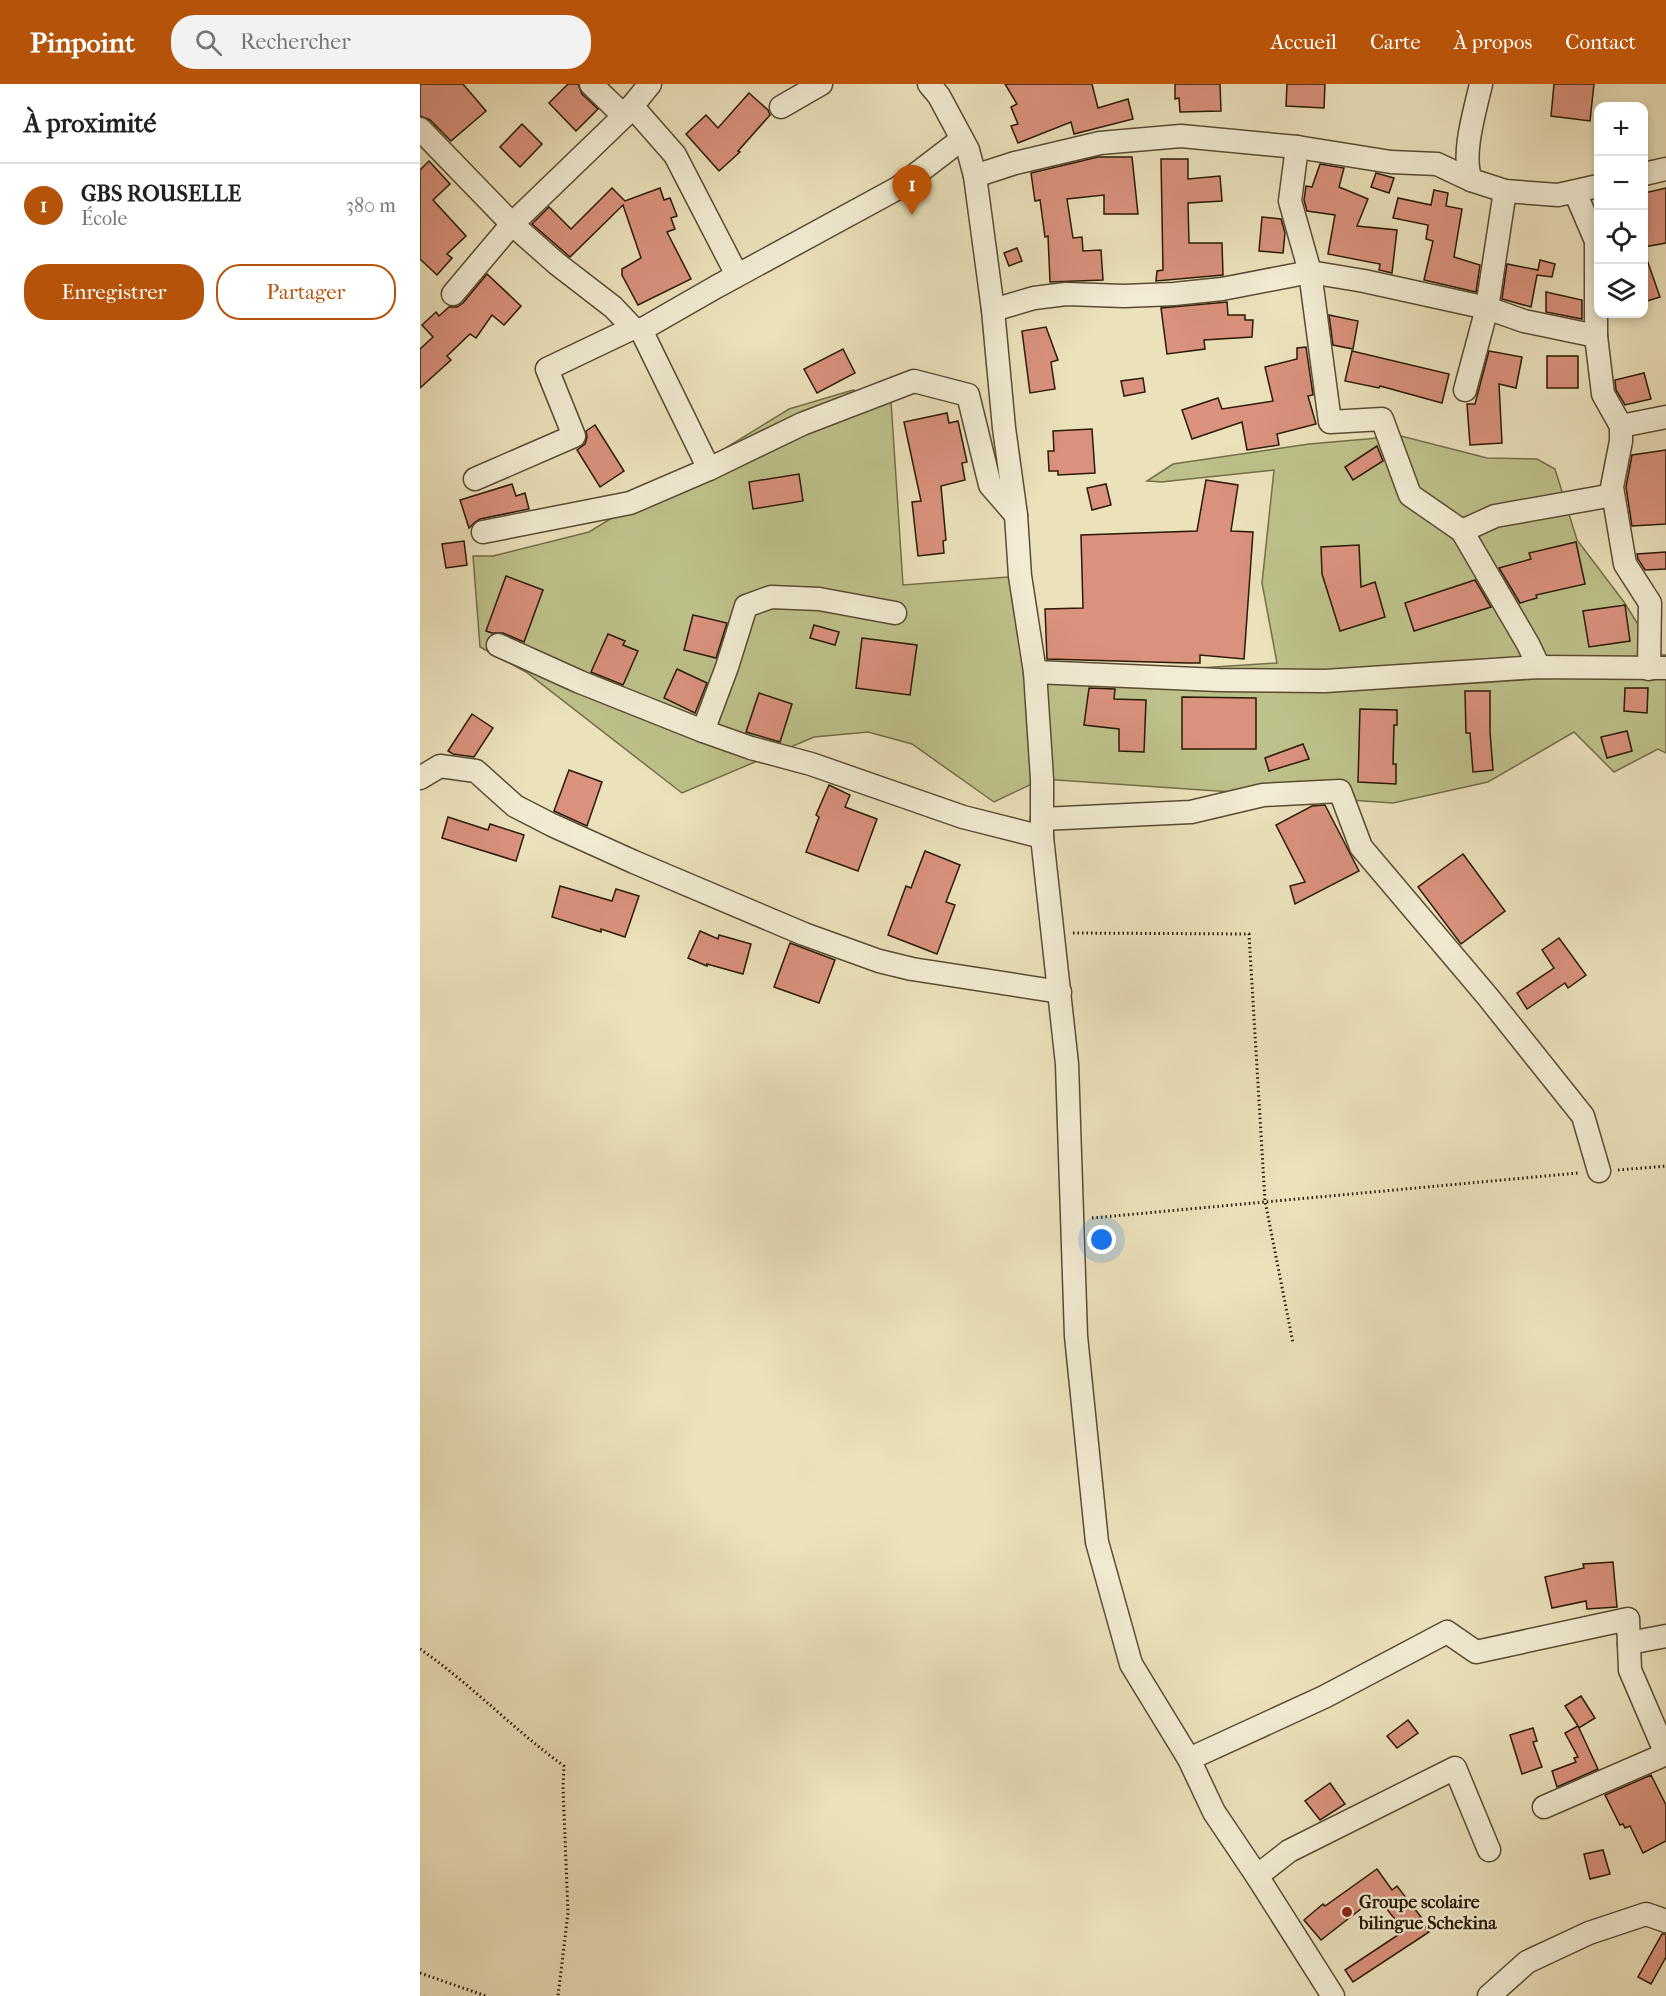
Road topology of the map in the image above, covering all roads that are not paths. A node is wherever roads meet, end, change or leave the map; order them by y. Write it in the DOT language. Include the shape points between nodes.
graph roads {
  1 [pos="591,84"];
  2 [pos="650,84"];
  3 [pos="821,84"];
  4 [pos="929,84"];
  5 [pos="1481,84"];
  6 [pos="781,107"];
  7 [pos="628,111"];
  8 [pos="420,129"];
  9 [pos="962,139"];
  10 [pos="1469,143"];
  11 [pos="1297,147"];
  12 [pos="1437,164"];
  13 [pos="1666,169"];
  14 [pos="1648,173"];
  15 [pos="975,176"];
  16 [pos="1471,180"];
  17 [pos="1594,187"];
  18 [pos="1505,191"];
  19 [pos="1575,192"];
  20 [pos="512,224"];
  21 [pos="1310,272"];
  22 [pos="737,275"];
  23 [pos="453,294"];
  24 [pos="1486,308"];
  25 [pos="993,310"];
  26 [pos="637,329"];
  27 [pos="1596,336"];
  28 [pos="1465,390"];
  29 [pos="1666,417"];
  30 [pos="1621,426"];
  31 [pos="709,470"];
  32 [pos="475,479"];
  33 [pos="1613,495"];
  34 [pos="1016,515"];
  35 [pos="1462,531"];
  36 [pos="483,532"];
  37 [pos="896,613"];
  38 [pos="498,645"];
  39 [pos="1539,667"];
  40 [pos="1657,668"];
  41 [pos="1035,672"];
  42 [pos="703,731"];
  43 [pos="420,778"];
  44 [pos="1042,828"];
  45 [pos="1060,992"];
  46 [pos="1599,1172"];
  47 [pos="1666,1636"];
  48 [pos="1629,1643"];
  49 [pos="1660,1726"];
  50 [pos="1189,1759"];
  51 [pos="1544,1807"];
  52 [pos="1489,1850"];
  53 [pos="1257,1876"];
  54 [pos="1666,1922"];
  55 [pos="1333,1996"];
  56 [pos="1490,1996"];
  1 -- 7 [label="street"];
  2 -- 7 [label="street"];
  3 -- 6 [label="street"];
  4 -- 9 [label="street"];
  5 -- 10 [label="street"];
  7 -- 20 [label="street"];
  7 -- 22 [label="street" via="675,155"];
  8 -- 20 [label="street"];
  9 -- 15 [label="street"];
  9 -- 22 [label="street" via="898,188"];
  10 -- 12 [label="street"];
  10 -- 16 [label="street" via="1467,171"];
  11 -- 12 [label="street" via="1391,162"];
  11 -- 15 [label="street" via="1181,136 1100,143"];
  11 -- 21 [label="street" via="1290,201"];
  12 -- 16 [label="street"];
  13 -- 14 [label="street"];
  15 -- 25 [label="street"];
  16 -- 18 [label="street"];
  17 -- 19 [label="street"];
  18 -- 19 [label="street" via="1558,195"];
  18 -- 24 [label="street"];
  19 -- 27 [label="street" via="1596,241"];
  20 -- 23 [label="street"];
  20 -- 26 [label="street"];
  21 -- 24 [label="street"];
  21 -- 25 [label="street" via="1174,294 1066,294"];
  21 -- 35 [label="street" via="1330,422 1382,419 1410,495"];
  22 -- 26 [label="street"];
  24 -- 27 [label="street" via="1524,321"];
  24 -- 28 [label="street"];
  25 -- 34 [label="street"];
  26 -- 31 [label="street"];
  26 -- 32 [label="street" via="547,369 574,436"];
  27 -- 30 [label="street" via="1603,394"];
  29 -- 30 [label="street"];
  30 -- 33 [label="street"];
  31 -- 34 [label="street" via="802,424 914,381 968,395 990,485"];
  31 -- 36 [label="street" via="630,503"];
  33 -- 35 [label="street" via="1495,516"];
  33 -- 40 [label="street" via="1624,564 1650,603"];
  34 -- 41 [label="street" via="1020,576"];
  35 -- 39 [label="street"];
  37 -- 42 [label="street" via="791,597 771,597 746,606"];
  38 -- 42 [label="street"];
  39 -- 40 [label="street"];
  39 -- 41 [label="street" via="1325,681"];
  41 -- 44 [label="street"];
  42 -- 44 [label="street" via="963,817"];
  43 -- 45 [label="street" via="440,766 476,771 515,806 552,825 804,934 879,961"];
  44 -- 45 [label="street"];
  44 -- 46 [label="street" via="1191,812 1263,795 1340,791 1361,847 1583,1116"];
  45 -- 50 [label="street" via="1067,1064 1076,1336 1097,1542 1131,1664"];
  47 -- 48 [label="street"];
  48 -- 49 [label="street" via="1630,1670"];
  48 -- 50 [label="street" via="1628,1619 1476,1652 1447,1632 1324,1697"];
  49 -- 51 [label="street" via="1666,1754"];
  50 -- 53 [label="street" via="1214,1812"];
  52 -- 53 [label="street" via="1455,1768 1289,1851"];
  53 -- 55 [label="street"];
  54 -- 56 [label="street" via="1646,1914 1569,1942 1527,1962"];
}
